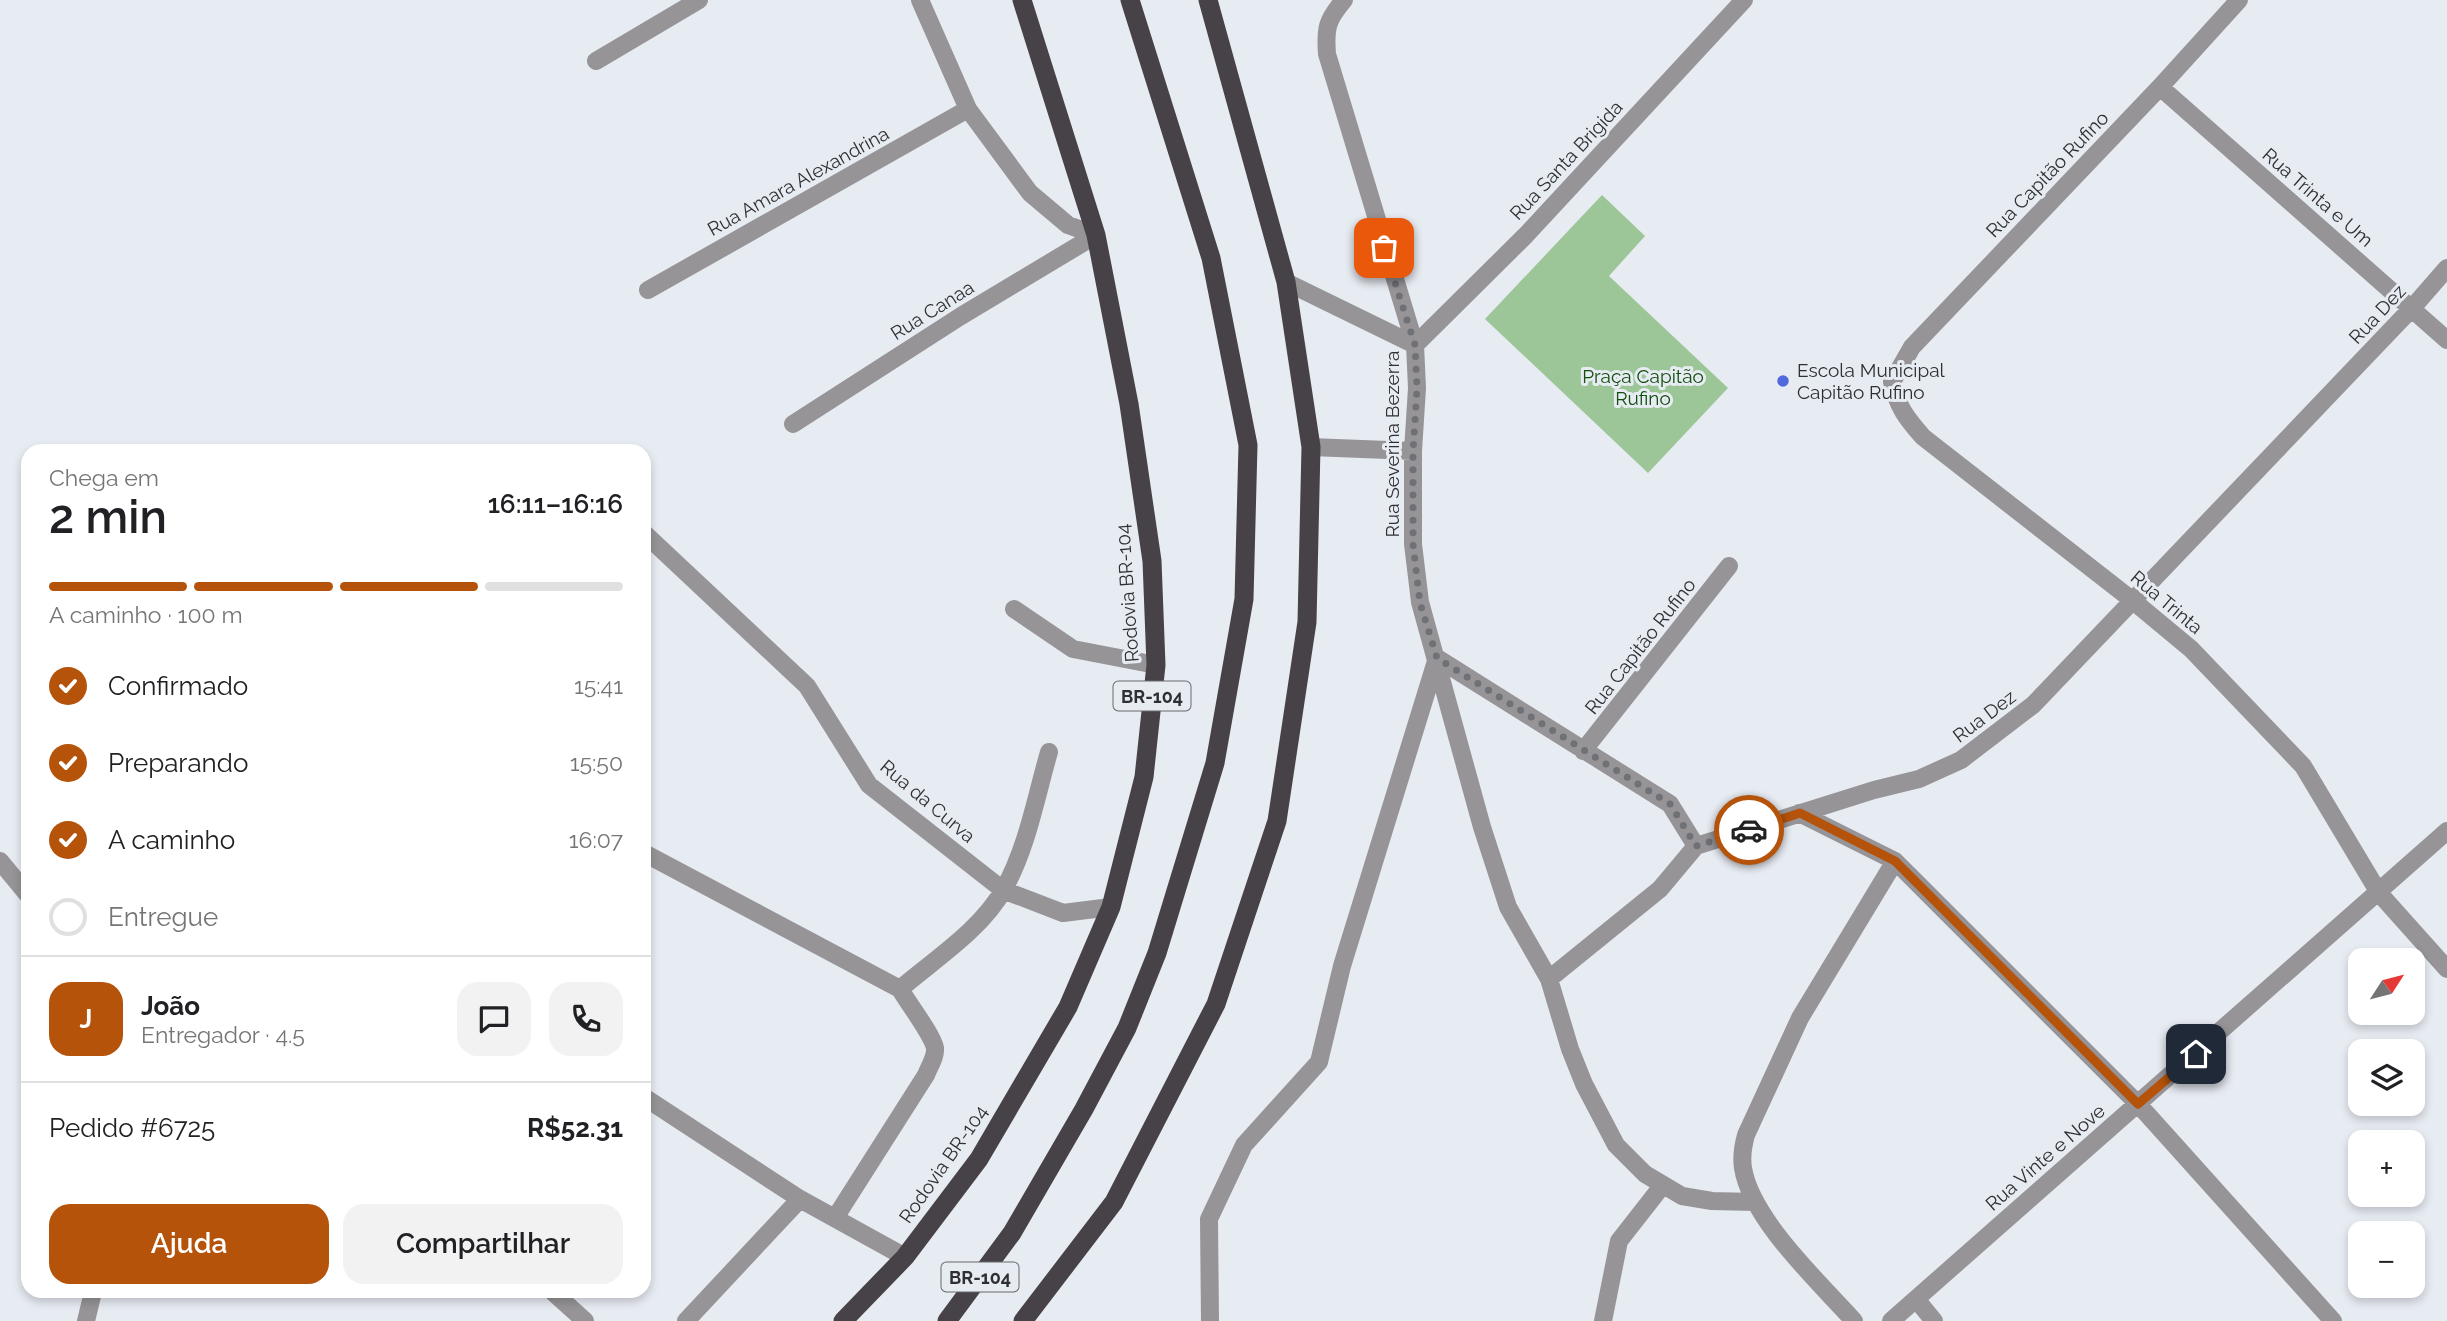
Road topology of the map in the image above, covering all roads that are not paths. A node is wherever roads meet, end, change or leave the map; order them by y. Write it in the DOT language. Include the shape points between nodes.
graph roads {
  1 [pos="699,0"];
  2 [pos="920,0"];
  3 [pos="1022,0"];
  4 [pos="1130,0"];
  5 [pos="1208,0"];
  6 [pos="1344,0"];
  7 [pos="1744,0"];
  8 [pos="2239,0"];
  9 [pos="596,61"];
  10 [pos="2160,87"];
  11 [pos="968,109"];
  12 [pos="1096,235"];
  13 [pos="2447,268"];
  14 [pos="1286,282"];
  15 [pos="648,290"];
  16 [pos="2413,307"];
  17 [pos="2447,340"];
  18 [pos="1415,345"];
  19 [pos="1892,382"];
  20 [pos="793,424"];
  21 [pos="1311,447"];
  22 [pos="1413,452"];
  23 [pos="651,540"];
  24 [pos="1729,566"];
  25 [pos="2133,600"];
  26 [pos="1014,609"];
  27 [pos="1437,658"];
  28 [pos="1156,665"];
  29 [pos="1583,751"];
  30 [pos="1049,752"];
  31 [pos="1800,813"];
  32 [pos="2447,831"];
  33 [pos="1696,846"];
  34 [pos="651,857"];
  35 [pos="0,861"];
  36 [pos="1895,861"];
  37 [pos="21,886"];
  38 [pos="1003,890"];
  39 [pos="2379,893"];
  40 [pos="1111,907"];
  41 [pos="2447,969"];
  42 [pos="1549,979"];
  43 [pos="900,989"];
  44 [pos="651,1102"];
  45 [pos="2138,1104"];
  46 [pos="1662,1186"];
  47 [pos="800,1199"];
  48 [pos="1755,1202"];
  49 [pos="835,1218"];
  50 [pos="905,1257"];
  51 [pos="92,1298"];
  52 [pos="560,1298"];
  53 [pos="1916,1299"];
  54 [pos="87,1321"];
  55 [pos="585,1321"];
  56 [pos="686,1321"];
  57 [pos="843,1321"];
  58 [pos="947,1321"];
  59 [pos="1023,1321"];
  60 [pos="1210,1321"];
  61 [pos="1603,1321"];
  62 [pos="1854,1321"];
  63 [pos="1891,1321"];
  64 [pos="1934,1321"];
  65 [pos="2333,1321"];
  1 -- 9 [label="street"];
  2 -- 11 [label="street"];
  3 -- 12 [label="highway, Rodovia BR-104 / BR-104"];
  4 -- 58 [label="highway, BR-104" via="1211,258 1248,446 1244,598 1215,763 1157,953 1127,1028 1012,1233"];
  5 -- 14 [label="highway, BR-104"];
  6 -- 18 [label="street, Rua Severina Bezerra" via="1325,31 1327,54"];
  7 -- 18 [label="street, Rua Santa Brigida" via="1526,235"];
  8 -- 10 [label="street, Rua Capitão Rufino"];
  10 -- 16 [label="street, Rua Trinta e Um"];
  10 -- 19 [label="street, Rua Capitão Rufino" via="1912,346"];
  11 -- 12 [label="street" via="1030,193 1068,225"];
  11 -- 15 [label="street, Rua Amara Alexandrina"];
  12 -- 20 [label="street, Rua Canaa"];
  12 -- 28 [label="highway, Rodovia BR-104 / BR-104" via="1129,404 1152,561"];
  13 -- 16 [label="street, Rua Dez"];
  14 -- 18 [label="street"];
  14 -- 21 [label="highway, BR-104"];
  16 -- 17 [label="street, Rua Trinta e Um"];
  16 -- 25 [label="street, Rua Dez"];
  18 -- 22 [label="street, Rua Severina Bezerra"];
  19 -- 25 [label="street, Rua Trinta" via="1900,410 1923,437"];
  21 -- 22 [label="street"];
  21 -- 59 [label="highway, BR-104" via="1307,622 1273,834 1216,1004 1114,1202"];
  22 -- 27 [label="street, Rua Severina Bezerra" via="1413,544 1420,603"];
  23 -- 38 [label="street, Rua da Curva" via="807,686 869,785"];
  24 -- 29 [label="street, Rua Capitão Rufino"];
  25 -- 31 [label="street, Rua Dez" via="2033,705 1961,760 1919,779"];
  25 -- 39 [label="street, Rua Trinta" via="2191,649 2304,766"];
  26 -- 28 [label="street" via="1073,649"];
  27 -- 29 [label="street"];
  27 -- 42 [label="street, Rua Severina Bezerra" via="1508,907"];
  27 -- 60 [label="street" via="1342,966 1319,1062 1244,1145 1209,1219"];
  28 -- 40 [label="highway, Rodovia BR-104 / BR-104" via="1144,777"];
  29 -- 33 [label="street" via="1670,804"];
  30 -- 38 [label="street" via="1015,866"];
  31 -- 33 [label="street, Rua Dez"];
  31 -- 36 [label="street"];
  32 -- 39 [label="street, Rua Vinte e Nove"];
  33 -- 42 [label="street" via="1660,889"];
  34 -- 43 [label="street"];
  35 -- 37 [label="street"];
  36 -- 45 [label="street"];
  36 -- 48 [label="street" via="1800,1018 1746,1135 1743,1169"];
  38 -- 40 [label="street, Rua da Curva" via="1063,913"];
  38 -- 43 [label="street" via="969,930"];
  39 -- 41 [label="street, Rua Trinta"];
  39 -- 45 [label="street, Rua Vinte e Nove"];
  40 -- 50 [label="highway, Rodovia BR-104 / BR-104" via="1068,1007 979,1159"];
  42 -- 46 [label="street, Rua Severina Bezerra" via="1584,1084 1616,1145"];
  43 -- 49 [label="street" via="931,1040 934,1058"];
  44 -- 47 [label="street"];
  45 -- 53 [label="street, Rua Vinte e Nove"];
  45 -- 65 [label="street"];
  46 -- 48 [label="street, Rua Severina Bezerra" via="1702,1200"];
  46 -- 61 [label="street" via="1619,1241"];
  47 -- 49 [label="street"];
  47 -- 56 [label="street"];
  48 -- 62 [label="street"];
  49 -- 50 [label="street"];
  50 -- 57 [label="highway, Rodovia BR-104 / BR-104"];
  51 -- 54 [label="street"];
  52 -- 55 [label="street"];
  53 -- 63 [label="street, Rua Vinte e Nove"];
  53 -- 64 [label="street"];
}
